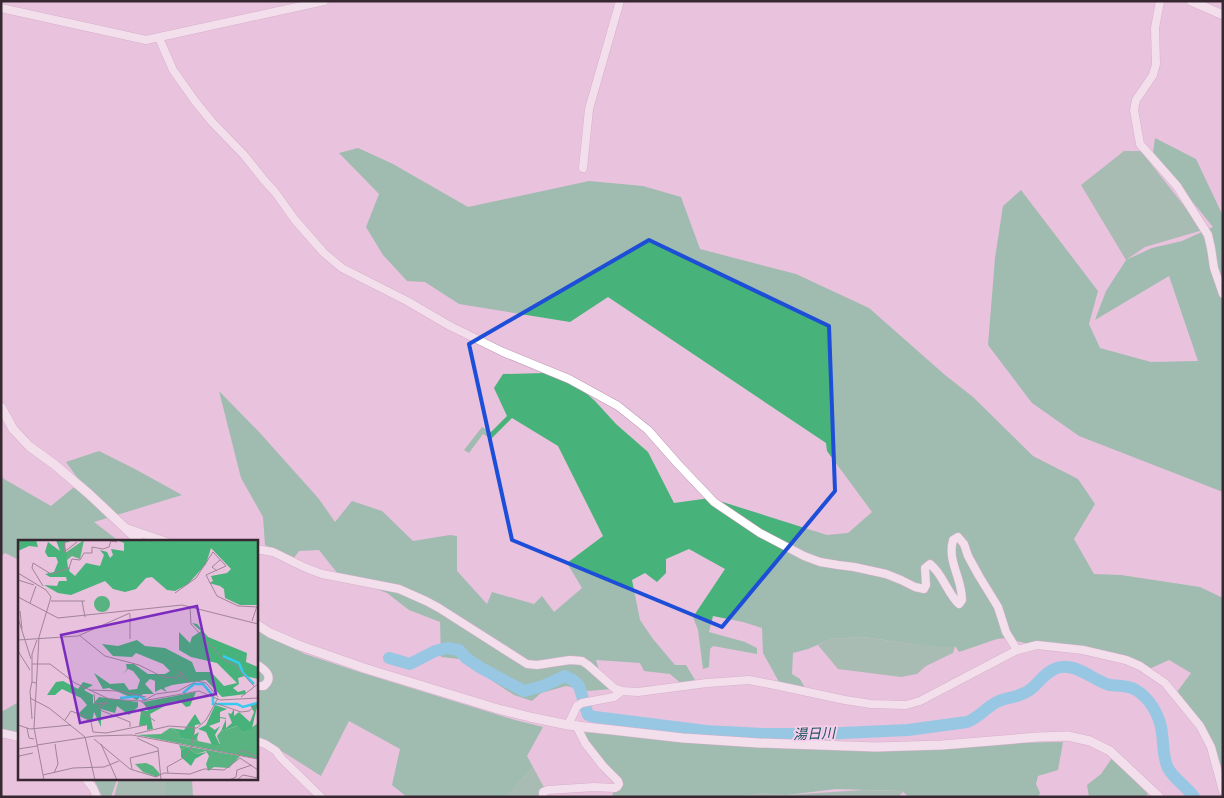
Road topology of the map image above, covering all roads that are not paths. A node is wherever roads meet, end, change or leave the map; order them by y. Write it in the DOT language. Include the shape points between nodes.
graph roads {
  1 [pos="324,1"];
  2 [pos="620,1"];
  3 [pos="1160,1"];
  4 [pos="1191,1"];
  5 [pos="1,8"];
  6 [pos="1223,15"];
  7 [pos="159,38"];
  8 [pos="583,168"];
  9 [pos="1223,294"];
  10 [pos="1,407"];
  11 [pos="126,528"];
  12 [pos="138,540"];
  13 [pos="161,540"];
  14 [pos="258,548"];
  15 [pos="258,625"];
  16 [pos="1017,650"];
  17 [pos="258,665"];
  18 [pos="258,686"];
  19 [pos="622,691"];
  20 [pos="572,725"];
  21 [pos="1,733"];
  22 [pos="18,738"];
  23 [pos="258,742"];
  24 [pos="87,780"];
  25 [pos="1223,791"];
  26 [pos="97,797"];
  27 [pos="322,797"];
  28 [pos="543,797"];
  29 [pos="1159,797"];
  1 -- 7 [label="street"];
  2 -- 8 [label="street" via="589,109"];
  3 -- 9 [label="street" via="1155,28 1156,64 1153,75 1136,100 1134,110 1140,144 1177,186 1208,235"];
  4 -- 6 [label="street"];
  5 -- 7 [label="street" via="128,37"];
  7 -- 16 [label="street" via="173,70 195,101 324,253 342,268 450,326 569,379 618,406 648,430 714,502 760,533 804,556 886,574 922,590 926,585 925,568 930,564 959,604 962,593 951,548 953,540 958,537 998,607 1006,632"];
  10 -- 11 [label="street" via="13,430 29,446"];
  11 -- 12 [label="street"];
  11 -- 13 [label="street"];
  14 -- 19 [label="street" via="322,574 399,589 439,608 527,664 582,661"];
  15 -- 20 [label="street" via="298,646 367,669 498,709"];
  16 -- 19 [label="street" via="920,701 906,705 853,701 749,680"];
  16 -- 25 [label="street" via="1037,645 1083,650 1126,660 1165,683 1200,726 1211,747"];
  17 -- 18 [label="street" via="269,678 264,686"];
  19 -- 20 [label="street" via="614,698 577,706"];
  20 -- 28 [label="street" via="619,784 614,788 548,790 543,792"];
  20 -- 29 [label="street" via="693,739 876,747 1068,736 1090,741 1110,751"];
  21 -- 22 [label="street"];
  23 -- 27 [label="street" via="276,751"];
  24 -- 26 [label="street"];
}
